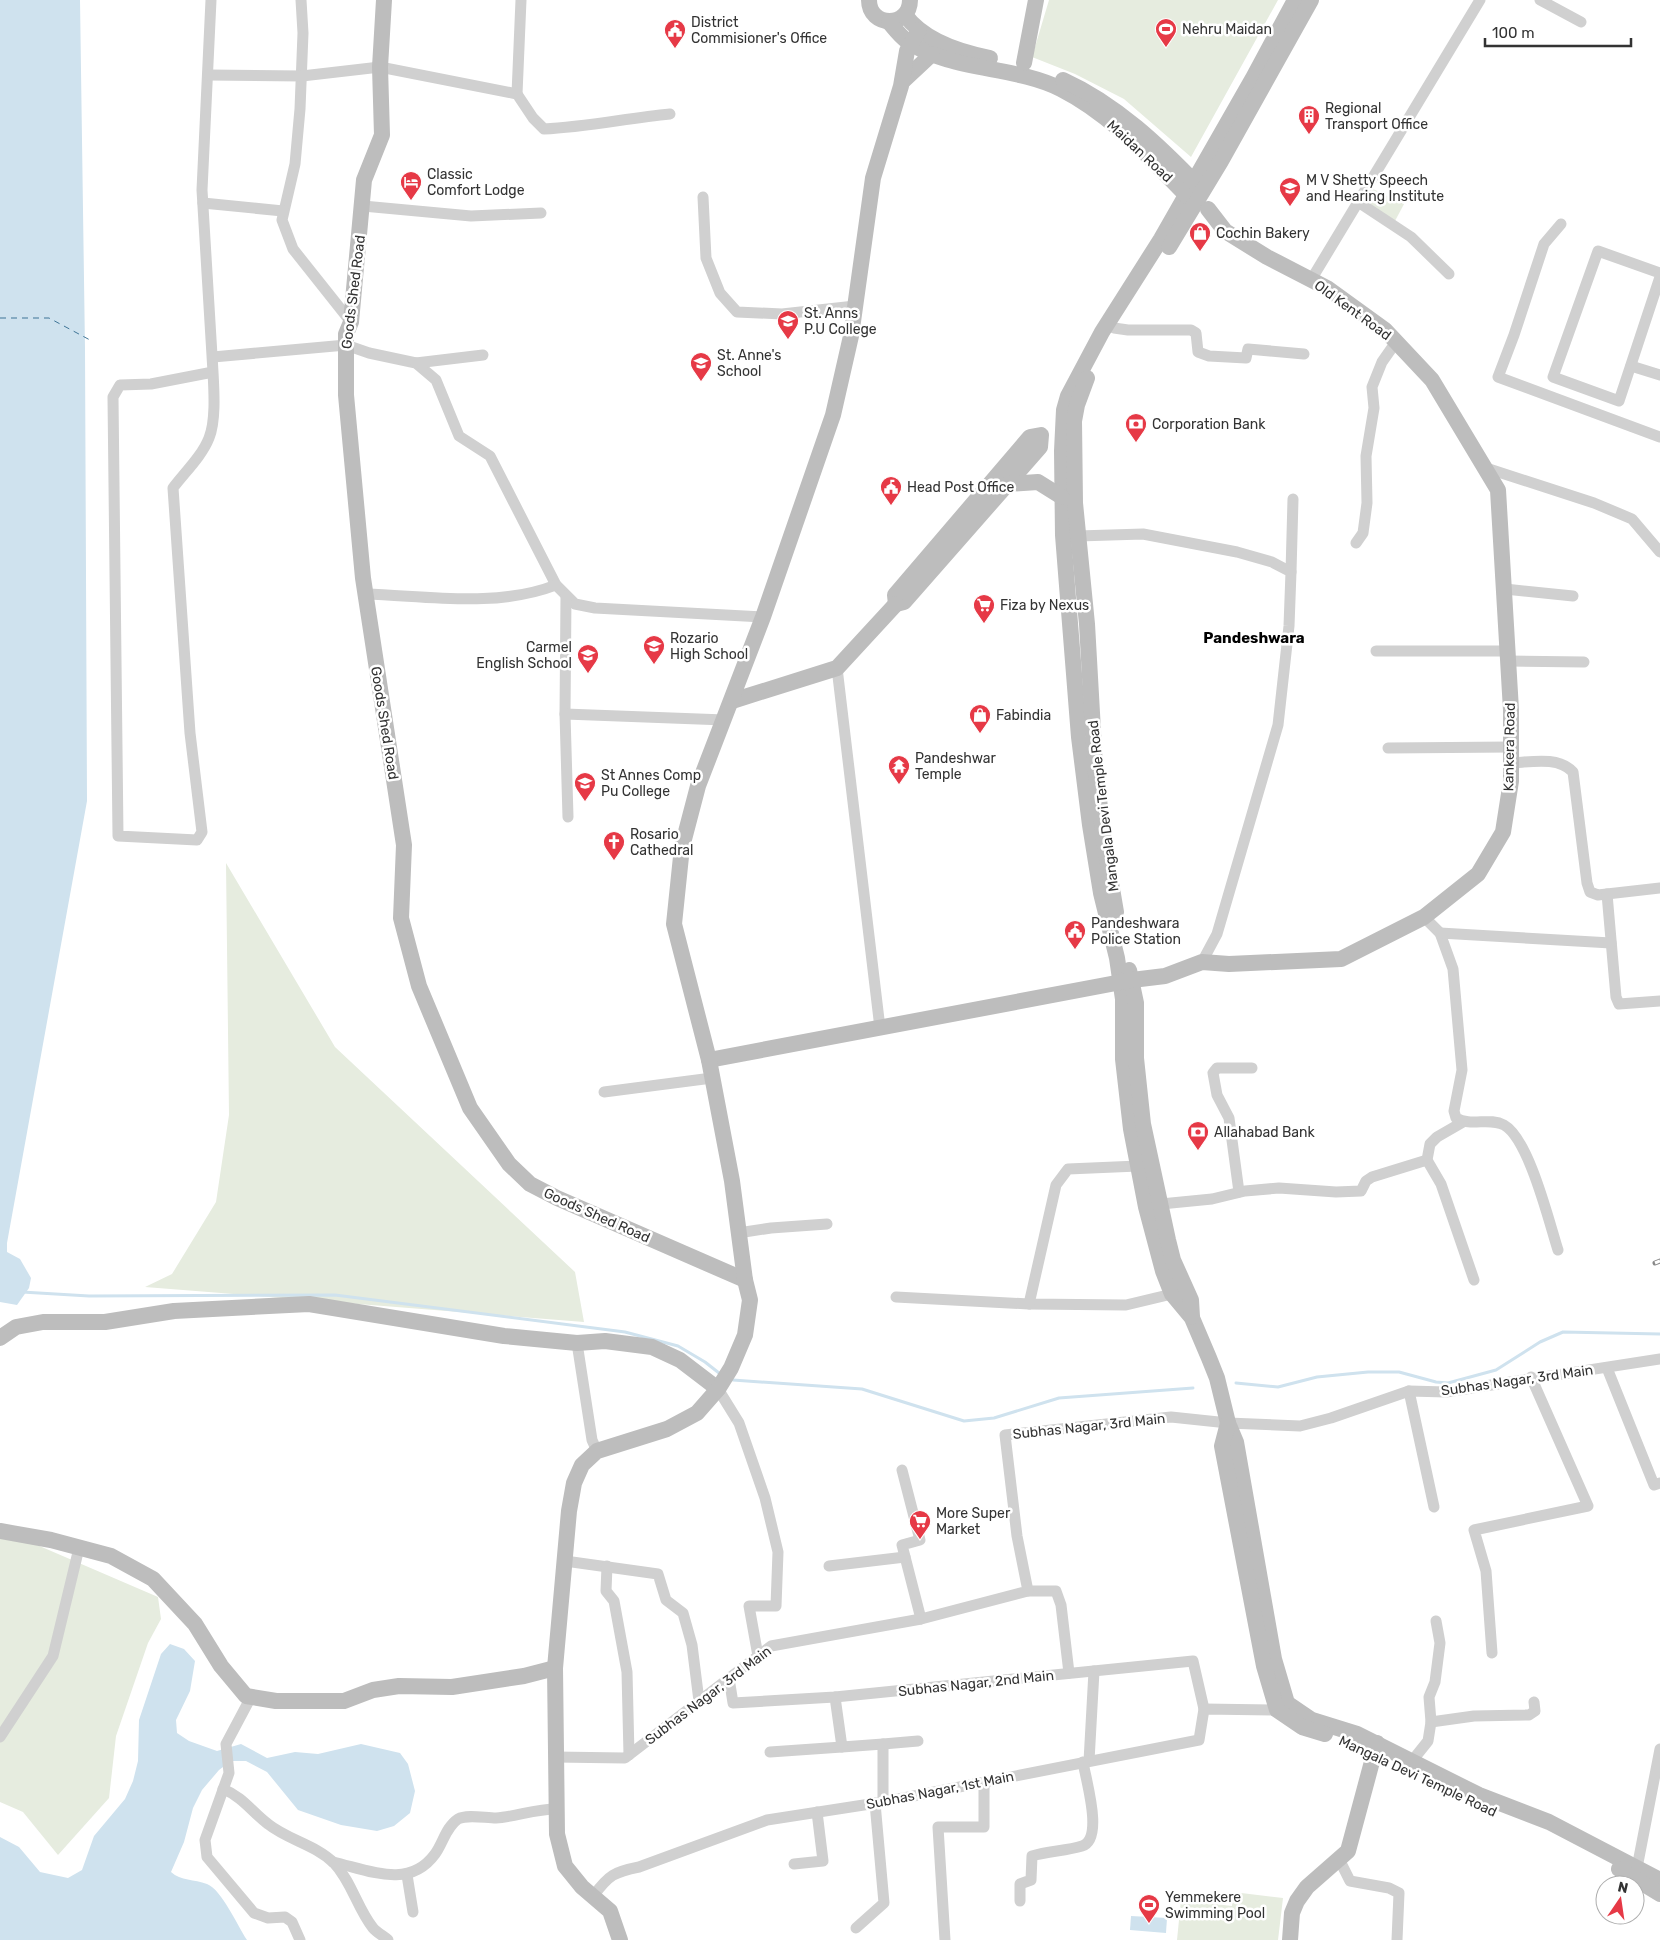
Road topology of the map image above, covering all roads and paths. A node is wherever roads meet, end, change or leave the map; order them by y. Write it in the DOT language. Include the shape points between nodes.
graph roads {
  1 [pos="211,0"];
  2 [pos="301,0"];
  3 [pos="384,0"];
  4 [pos="521,0"];
  5 [pos="869,0"];
  6 [pos="1036,0"];
  7 [pos="1295,0"];
  8 [pos="1311,0"];
  9 [pos="1480,0"];
  10 [pos="1540,0"];
  11 [pos="907,8"];
  12 [pos="888,22"];
  13 [pos="1581,22"];
  14 [pos="915,37"];
  15 [pos="932,54"];
  16 [pos="380,67"];
  17 [pos="1024,69"];
  18 [pos="209,75"];
  19 [pos="302,76"];
  20 [pos="902,82"];
  21 [pos="518,94"];
  22 [pos="670,114"];
  23 [pos="1197,196"];
  24 [pos="703,197"];
  25 [pos="1358,202"];
  26 [pos="203,203"];
  27 [pos="363,206"];
  28 [pos="283,211"];
  29 [pos="541,213"];
  30 [pos="1561,224"];
  31 [pos="1660,273"];
  32 [pos="1449,274"];
  33 [pos="1660,277"];
  34 [pos="1310,280"];
  35 [pos="855,306"];
  36 [pos="351,322"];
  37 [pos="1114,328"];
  38 [pos="1396,342"];
  39 [pos="346,345"];
  40 [pos="483,354"];
  41 [pos="1304,354"];
  42 [pos="213,357"];
  43 [pos="416,363"];
  44 [pos="1630,366"];
  45 [pos="214,372"];
  46 [pos="1660,375"];
  47 [pos="1071,416"];
  48 [pos="1041,435"];
  49 [pos="1660,437"];
  50 [pos="1484,468"];
  51 [pos="1008,484"];
  52 [pos="1062,497"];
  53 [pos="1292,499"];
  54 [pos="1078,536"];
  55 [pos="1356,543"];
  56 [pos="1659,545"];
  57 [pos="1291,572"];
  58 [pos="556,585"];
  59 [pos="1505,589"];
  60 [pos="366,594"];
  61 [pos="566,596"];
  62 [pos="1573,596"];
  63 [pos="896,604"];
  64 [pos="763,617"];
  65 [pos="1376,652"];
  66 [pos="1508,656"];
  67 [pos="1584,662"];
  68 [pos="745,667"];
  69 [pos="837,668"];
  70 [pos="768,689"];
  71 [pos="732,701"];
  72 [pos="565,714"];
  73 [pos="725,720"];
  74 [pos="1388,748"];
  75 [pos="1511,755"];
  76 [pos="568,817"];
  77 [pos="1660,888"];
  78 [pos="1607,894"];
  79 [pos="1424,917"];
  80 [pos="1113,921"];
  81 [pos="1440,933"];
  82 [pos="1611,943"];
  83 [pos="1202,962"];
  84 [pos="1125,982"];
  85 [pos="1660,1001"];
  86 [pos="880,1028"];
  87 [pos="709,1060"];
  88 [pos="1252,1068"];
  89 [pos="712,1078"];
  90 [pos="604,1092"];
  91 [pos="1464,1122"];
  92 [pos="1427,1160"];
  93 [pos="1138,1166"];
  94 [pos="1239,1192"];
  95 [pos="1153,1205"];
  96 [pos="827,1224"];
  97 [pos="738,1233"];
  98 [pos="1558,1250"];
  99 [pos="745,1280"];
  100 [pos="1474,1280"];
  101 [pos="1172,1294"];
  102 [pos="896,1297"];
  103 [pos="1029,1304"];
  104 [pos="1192,1318"];
  105 [pos="0,1338"];
  106 [pos="577,1343"];
  107 [pos="1660,1359"];
  108 [pos="1607,1368"];
  109 [pos="1531,1377"];
  110 [pos="718,1389"];
  111 [pos="1409,1391"];
  112 [pos="1228,1422"];
  113 [pos="597,1451"];
  114 [pos="902,1470"];
  115 [pos="1660,1483"];
  116 [pos="1434,1507"];
  117 [pos="0,1531"];
  118 [pos="0,1537"];
  119 [pos="79,1548"];
  120 [pos="905,1557"];
  121 [pos="565,1561"];
  122 [pos="607,1566"];
  123 [pos="829,1566"];
  124 [pos="1028,1591"];
  125 [pos="921,1619"];
  126 [pos="1436,1621"];
  127 [pos="1492,1653"];
  128 [pos="758,1656"];
  129 [pos="555,1668"];
  130 [pos="1094,1671"];
  131 [pos="1069,1673"];
  132 [pos="729,1678"];
  133 [pos="251,1697"];
  134 [pos="835,1697"];
  135 [pos="699,1701"];
  136 [pos="1534,1702"];
  137 [pos="1282,1706"];
  138 [pos="1204,1709"];
  139 [pos="1431,1722"];
  140 [pos="0,1736"];
  141 [pos="918,1741"];
  142 [pos="883,1744"];
  143 [pos="842,1747"];
  144 [pos="1376,1748"];
  145 [pos="1660,1749"];
  146 [pos="770,1752"];
  147 [pos="629,1755"];
  148 [pos="555,1758"];
  149 [pos="1412,1761"];
  150 [pos="1086,1762"];
  151 [pos="984,1782"];
  152 [pos="223,1789"];
  153 [pos="1655,1798"];
  154 [pos="879,1802"];
  155 [pos="556,1809"];
  156 [pos="817,1812"];
  157 [pos="1339,1859"];
  158 [pos="333,1862"];
  159 [pos="794,1864"];
  160 [pos="1636,1872"];
  161 [pos="407,1875"];
  162 [pos="1660,1880"];
  163 [pos="1660,1894"];
  164 [pos="594,1895"];
  165 [pos="1020,1900"];
  166 [pos="413,1912"];
  167 [pos="856,1928"];
  168 [pos="300,1940"];
  169 [pos="388,1940"];
  170 [pos="620,1940"];
  171 [pos="945,1940"];
  172 [pos="1290,1940"];
  173 [pos="1397,1940"];
  1 -- 18 [label="street"];
  2 -- 19 [label="street"];
  3 -- 16 [label="street, Goods Shed Road"];
  4 -- 21 [label="street"];
  5 -- 12 [label="street" via="876,16"];
  6 -- 17 [label="street"];
  7 -- 23 [label="street, Maidan Road" via="1253,78"];
  8 -- 23 [label="street"];
  9 -- 25 [label="street"];
  10 -- 13 [label="street"];
  11 -- 12 [label="street" via="900,19"];
  11 -- 14 [label="street"];
  12 -- 14 [label="street"];
  14 -- 15 [label="street"];
  14 -- 17 [label="street" via="929,38"];
  14 -- 20 [label="street" via="907,51"];
  15 -- 17 [label="street"];
  15 -- 20 [label="street"];
  16 -- 19 [label="street"];
  16 -- 21 [label="street"];
  16 -- 27 [label="street, Goods Shed Road" via="382,135 364,180"];
  17 -- 23 [label="street, Maidan Road" via="1084,90 1107,103 1155,144"];
  18 -- 19 [label="street"];
  18 -- 26 [label="street"];
  19 -- 28 [label="street" via="295,164"];
  20 -- 35 [label="street" via="872,178"];
  21 -- 22 [label="street" via="544,129 568,129 620,118"];
  23 -- 34 [label="street, Old Kent Road" via="1225,231"];
  23 -- 37 [label="street"];
  23 -- 47 [label="street" via="1161,240 1102,332 1068,396"];
  24 -- 35 [label="street" via="706,258 720,293 737,312 782,314"];
  25 -- 32 [label="street" via="1411,237"];
  25 -- 34 [label="street"];
  26 -- 28 [label="street"];
  26 -- 42 [label="street"];
  27 -- 29 [label="street" via="472,216"];
  27 -- 36 [label="street, Goods Shed Road"];
  28 -- 36 [label="street" via="282,220 293,249"];
  30 -- 49 [label="street" via="1544,244 1498,377"];
  31 -- 44 [label="street" via="1598,251 1553,377 1619,401"];
  33 -- 44 [label="street"];
  34 -- 38 [label="street, Old Kent Road" via="1386,330"];
  35 -- 64 [label="street" via="833,415"];
  36 -- 39 [label="street, Goods Shed Road"];
  37 -- 41 [label="street" via="1192,330 1196,333 1198,352 1209,356 1246,358 1248,349"];
  37 -- 47 [label="street"];
  38 -- 50 [label="street, Old Kent Road" via="1432,380"];
  38 -- 55 [label="street" via="1382,362 1372,387 1374,408 1366,456 1367,503 1363,533"];
  39 -- 42 [label="street"];
  39 -- 43 [label="street" via="369,354"];
  39 -- 60 [label="street, Goods Shed Road" via="346,395"];
  40 -- 43 [label="street"];
  42 -- 45 [label="street"];
  43 -- 58 [label="street" via="436,380 459,436 490,456"];
  44 -- 46 [label="street"];
  45 -- 45 [label="street" via="151,384 120,385 113,398 118,836 197,840 202,832 190,732 173,488 210,436"];
  47 -- 48 [label="street"];
  47 -- 52 [label="street, Mangala Devi Temple Road"];
  47 -- 54 [label="street, Mangala Devi Temple Road"];
  48 -- 51 [label="street" via="1040,447"];
  48 -- 63 [label="street" via="1030,436 895,595"];
  50 -- 56 [label="street" via="1594,503 1632,519"];
  50 -- 59 [label="street, Kankera Road" via="1498,490"];
  51 -- 52 [label="street" via="1038,482"];
  51 -- 63 [label="street" via="904,602"];
  52 -- 80 [label="street, Mangala Devi Temple Road" via="1090,825"];
  53 -- 57 [label="street"];
  54 -- 57 [label="street" via="1143,534 1237,552 1272,562"];
  54 -- 80 [label="street, Mangala Devi Temple Road" via="1095,766"];
  57 -- 83 [label="street" via="1289,626 1278,726 1220,925"];
  58 -- 60 [label="street" via="513,596"];
  58 -- 61 [label="street"];
  59 -- 62 [label="street"];
  59 -- 66 [label="street, Kankera Road"];
  60 -- 99 [label="street, Goods Shed Road" via="404,845 401,918 419,986 470,1108 510,1164 530,1184"];
  61 -- 64 [label="street" via="575,604 595,608"];
  61 -- 72 [label="street"];
  63 -- 69 [label="street"];
  64 -- 68 [label="street"];
  65 -- 66 [label="street"];
  66 -- 67 [label="street"];
  66 -- 75 [label="street, Kankera Road"];
  68 -- 70 [label="street"];
  68 -- 71 [label="street"];
  69 -- 70 [label="street"];
  69 -- 86 [label="street"];
  70 -- 71 [label="street"];
  71 -- 73 [label="street"];
  72 -- 73 [label="street"];
  72 -- 76 [label="street"];
  73 -- 87 [label="street" via="698,786 682,847 674,924"];
  74 -- 75 [label="street"];
  75 -- 78 [label="street" via="1554,762 1567,766 1573,772 1587,883 1590,892"];
  75 -- 79 [label="street, Kankera Road" via="1511,781 1503,832 1478,874"];
  77 -- 78 [label="street"];
  78 -- 82 [label="street"];
  79 -- 81 [label="street"];
  79 -- 83 [label="street, Kankera Road" via="1341,959 1229,964"];
  80 -- 84 [label="street, Mangala Devi Temple Road" via="1116,958"];
  81 -- 82 [label="street"];
  81 -- 91 [label="street" via="1454,969 1462,1070 1454,1110 1456,1118"];
  82 -- 85 [label="street" via="1619,1004"];
  83 -- 84 [label="street" via="1165,976"];
  84 -- 86 [label="street"];
  84 -- 93 [label="street, Mangala Devi Temple Road" via="1125,1092"];
  84 -- 95 [label="street, Mangala Devi Temple Road" via="1136,1003 1138,1089"];
  86 -- 87 [label="street"];
  87 -- 89 [label="street"];
  88 -- 94 [label="street" via="1217,1068 1213,1074 1217,1095 1229,1118"];
  89 -- 90 [label="street"];
  89 -- 97 [label="street" via="732,1181"];
  91 -- 92 [label="street" via="1430,1144"];
  91 -- 98 [label="street" via="1504,1125 1522,1143"];
  92 -- 94 [label="street" via="1372,1177 1359,1192 1279,1188"];
  92 -- 100 [label="street" via="1441,1184"];
  93 -- 95 [label="street, Mangala Devi Temple Road"];
  93 -- 103 [label="street" via="1068,1170 1056,1185"];
  94 -- 95 [label="street"];
  95 -- 101 [label="street, Mangala Devi Temple Road" via="1162,1271"];
  95 -- 104 [label="street, Mangala Devi Temple Road" via="1191,1300"];
  96 -- 97 [label="street"];
  97 -- 99 [label="street"];
  99 -- 110 [label="street" via="750,1300 745,1335"];
  101 -- 103 [label="street" via="1126,1305"];
  101 -- 104 [label="street, Mangala Devi Temple Road"];
  102 -- 103 [label="street"];
  104 -- 112 [label="street, Mangala Devi Temple Road" via="1217,1378"];
  105 -- 106 [label="street" via="16,1327 43,1322 105,1322 174,1312 309,1304 504,1336"];
  106 -- 110 [label="street" via="605,1341 652,1347 680,1360"];
  106 -- 113 [label="street" via="592,1440"];
  107 -- 108 [label="street, Subhas Nagar, 3rd Main"];
  108 -- 109 [label="street, Subhas Nagar, 3rd Main"];
  108 -- 115 [label="street" via="1654,1485"];
  109 -- 111 [label="street, Subhas Nagar, 3rd Main" via="1446,1392"];
  109 -- 127 [label="street" via="1588,1506 1474,1530 1486,1571"];
  110 -- 113 [label="street" via="697,1413 667,1429"];
  110 -- 128 [label="street" via="739,1423 765,1498 778,1552 776,1606 749,1606"];
  111 -- 112 [label="street, Subhas Nagar, 3rd Main" via="1300,1426"];
  111 -- 116 [label="street"];
  112 -- 124 [label="street, Subhas Nagar, 3rd Main" via="1171,1416 1005,1435 1017,1536"];
  112 -- 137 [label="street, Mangala Devi Temple Road" via="1222,1446 1264,1666"];
  113 -- 121 [label="street" via="582,1465 574,1483"];
  114 -- 120 [label="street" via="920,1540 902,1545"];
  117 -- 119 [label="street"];
  118 -- 119 [label="street"];
  119 -- 133 [label="street" via="111,1556 153,1579 195,1624 221,1666 246,1696"];
  119 -- 140 [label="street" via="52,1656"];
  120 -- 123 [label="street"];
  120 -- 125 [label="street"];
  121 -- 122 [label="street"];
  121 -- 129 [label="street"];
  122 -- 135 [label="street" via="658,1574 666,1600 683,1614 692,1645"];
  122 -- 147 [label="street" via="606,1591 614,1600 627,1672"];
  124 -- 125 [label="street, Subhas Nagar, 3rd Main"];
  124 -- 131 [label="street" via="1056,1591 1061,1606"];
  125 -- 128 [label="street, Subhas Nagar, 3rd Main" via="771,1646"];
  126 -- 139 [label="street" via="1440,1643 1435,1682 1428,1698"];
  128 -- 132 [label="street, Subhas Nagar, 3rd Main"];
  129 -- 133 [label="street" via="452,1687 399,1686 344,1701 276,1701"];
  129 -- 148 [label="street"];
  130 -- 131 [label="street, Subhas Nagar, 2nd Main"];
  130 -- 138 [label="street, Subhas Nagar, 2nd Main" via="1193,1661"];
  130 -- 150 [label="street"];
  131 -- 134 [label="street, Subhas Nagar, 2nd Main"];
  132 -- 134 [label="street, Subhas Nagar, 2nd Main" via="733,1702"];
  132 -- 135 [label="street, Subhas Nagar, 3rd Main"];
  133 -- 152 [label="street" via="226,1744 228,1773"];
  134 -- 143 [label="street"];
  135 -- 147 [label="street, Subhas Nagar, 3rd Main"];
  136 -- 139 [label="street" via="1535,1711 1529,1715 1474,1716"];
  137 -- 138 [label="street"];
  137 -- 144 [label="street, Mangala Devi Temple Road" via="1302,1727"];
  138 -- 150 [label="street, Subhas Nagar, 1st Main" via="1200,1740"];
  139 -- 149 [label="street" via="1428,1741"];
  141 -- 142 [label="street"];
  142 -- 143 [label="street"];
  142 -- 154 [label="street"];
  143 -- 146 [label="street"];
  144 -- 149 [label="street, Mangala Devi Temple Road"];
  144 -- 157 [label="street" via="1348,1851"];
  144 -- 160 [label="street, Mangala Devi Temple Road" via="1443,1790"];
  145 -- 153 [label="street"];
  147 -- 148 [label="street" via="625,1758"];
  148 -- 155 [label="street"];
  149 -- 160 [label="street, Mangala Devi Temple Road" via="1479,1795 1550,1822"];
  150 -- 151 [label="street, Subhas Nagar, 1st Main"];
  150 -- 165 [label="street" via="1094,1824 1092,1837 1083,1846 1032,1856 1031,1880 1020,1883"];
  151 -- 154 [label="street, Subhas Nagar, 1st Main"];
  151 -- 171 [label="street" via="984,1827 938,1827"];
  152 -- 158 [label="street" via="240,1798 269,1825"];
  152 -- 168 [label="street" via="205,1840 207,1857 254,1913 268,1918 285,1917 292,1922"];
  153 -- 160 [label="street"];
  154 -- 156 [label="street, Subhas Nagar, 1st Main"];
  154 -- 167 [label="street" via="884,1904"];
  155 -- 161 [label="street" via="498,1818 460,1818 452,1824 435,1854 419,1870"];
  155 -- 164 [label="street" via="557,1834 565,1866 582,1887"];
  156 -- 159 [label="street" via="823,1861"];
  156 -- 164 [label="street, Subhas Nagar, 1st Main" via="767,1820 623,1870 607,1878"];
  157 -- 172 [label="street" via="1297,1900 1292,1912"];
  157 -- 173 [label="street" via="1350,1881 1399,1893"];
  158 -- 161 [label="street" via="374,1872"];
  158 -- 169 [label="street" via="349,1883 374,1929"];
  160 -- 162 [label="street, Mangala Devi Temple Road"];
  160 -- 163 [label="street, Mangala Devi Temple Road"];
  161 -- 166 [label="street"];
  164 -- 170 [label="street" via="610,1911"];
}
